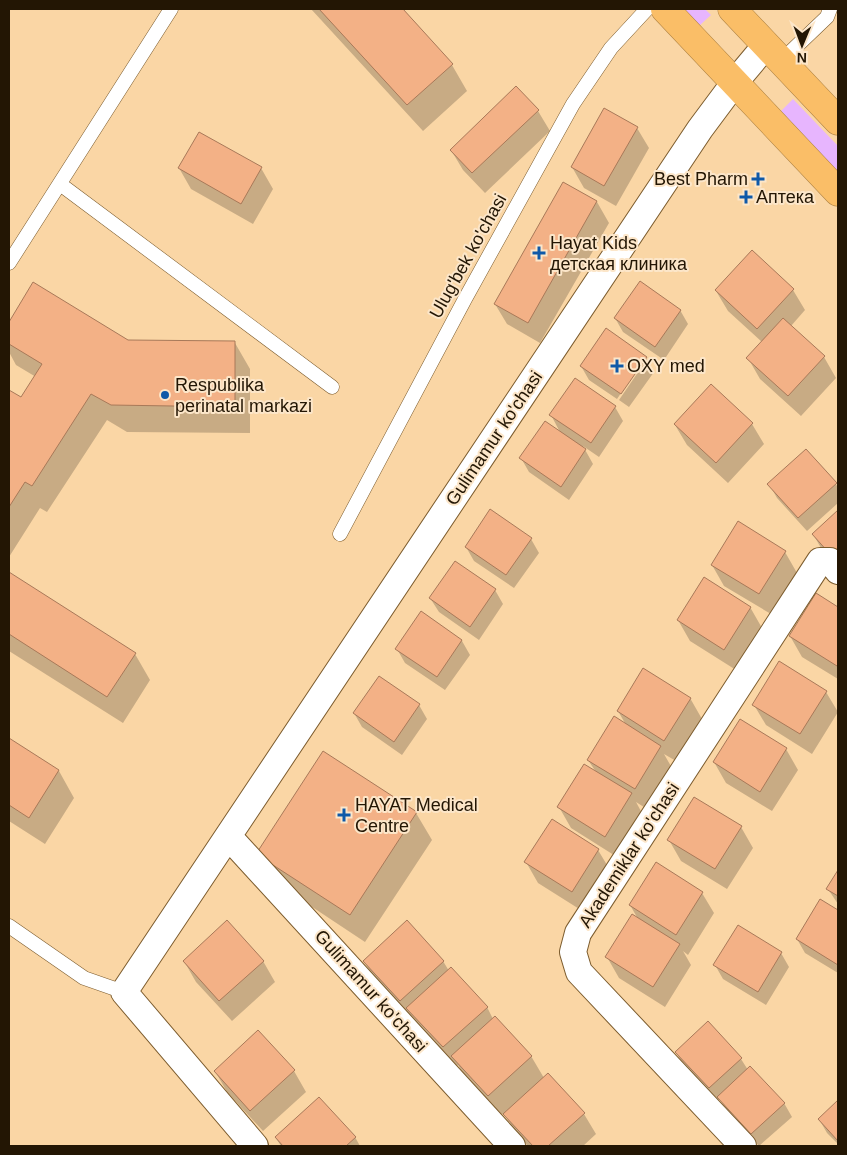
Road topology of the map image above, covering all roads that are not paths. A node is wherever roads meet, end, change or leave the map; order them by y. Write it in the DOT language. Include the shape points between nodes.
graph roads {
  1 [pos="171,9"];
  2 [pos="647,9"];
  3 [pos="664,9"];
  4 [pos="732,9"];
  5 [pos="830,9"];
  6 [pos="773,53"];
  7 [pos="735,82"];
  8 [pos="838,121"];
  9 [pos="60,184"];
  10 [pos="838,192"];
  11 [pos="9,263"];
  12 [pos="332,387"];
  13 [pos="340,534"];
  14 [pos="838,570"];
  15 [pos="229,837"];
  16 [pos="9,926"];
  17 [pos="124,992"];
  18 [pos="255,1146"];
  19 [pos="512,1146"];
  20 [pos="742,1146"];
  1 -- 9 [label="lane"];
  2 -- 13 [label="lane, Ulug'bek ko'chasi" via="610,48 573,104"];
  3 -- 7 [label="highway"];
  4 -- 6 [label="highway"];
  5 -- 6 [label="lane" via="827,17"];
  6 -- 7 [label="street, Gulimamur ko'chasi"];
  6 -- 8 [label="highway"];
  7 -- 10 [label="highway"];
  7 -- 15 [label="street, Gulimamur ko'chasi" via="700,129"];
  9 -- 11 [label="lane"];
  9 -- 12 [label="lane"];
  14 -- 20 [label="street, Akademiklar ko'chasi" via="830,560 820,561 578,933 573,952 579,972"];
  15 -- 17 [label="street, Gulimamur ko'chasi"];
  15 -- 19 [label="street, Gulimamur ko'chasi"];
  16 -- 17 [label="lane" via="84,978"];
  17 -- 18 [label="street"];
}
